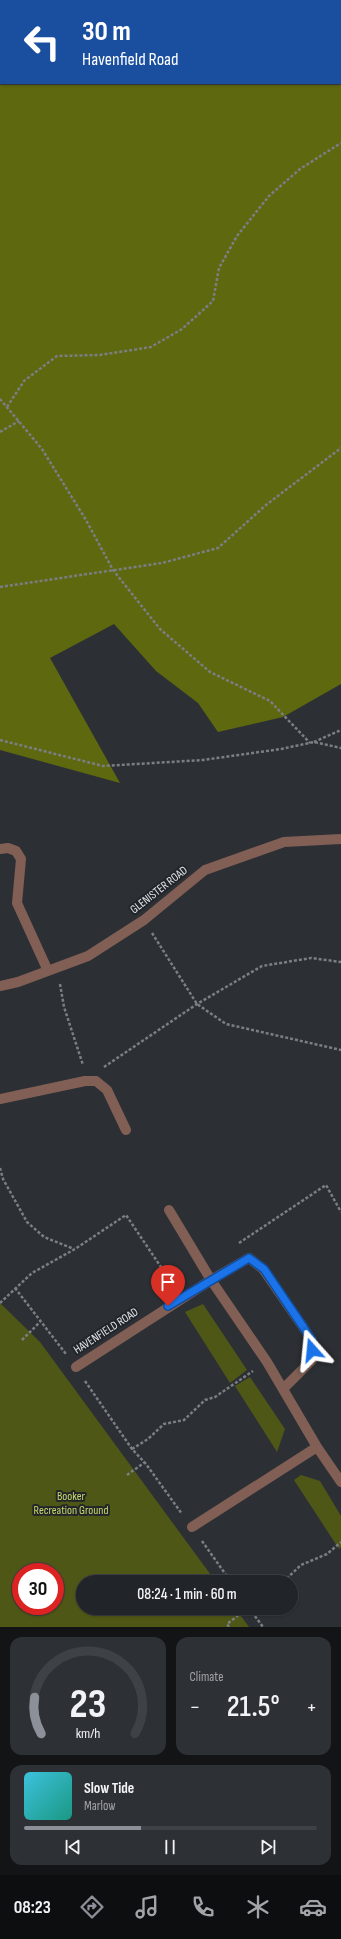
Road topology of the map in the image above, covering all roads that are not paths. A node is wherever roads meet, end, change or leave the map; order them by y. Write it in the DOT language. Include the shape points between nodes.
graph roads {
  1 [pos="341,839"];
  2 [pos="0,849"];
  3 [pos="53,969"];
  4 [pos="0,986"];
  5 [pos="0,1099"];
  6 [pos="126,1130"];
  7 [pos="169,1210"];
  8 [pos="211,1280"];
  9 [pos="76,1367"];
  10 [pos="284,1388"];
  11 [pos="317,1447"];
  12 [pos="341,1482"];
  13 [pos="192,1528"];
  1 -- 3 [label="street, GLENISTER ROAD" via="284,842 205,870 144,920 88,956"];
  2 -- 3 [label="street" via="16,851 21,859 17,903"];
  3 -- 4 [label="street, GLENISTER ROAD"];
  5 -- 6 [label="street" via="92,1081 107,1090"];
  7 -- 8 [label="street"];
  8 -- 9 [label="street, HAVENFIELD ROAD"];
  8 -- 10 [label="street"];
  8 -- 10 [label="street, HAVENFIELD ROAD" via="249,1258 264,1269 312,1340 312,1360"];
  10 -- 11 [label="street"];
  11 -- 12 [label="street"];
  11 -- 13 [label="street"];
}
